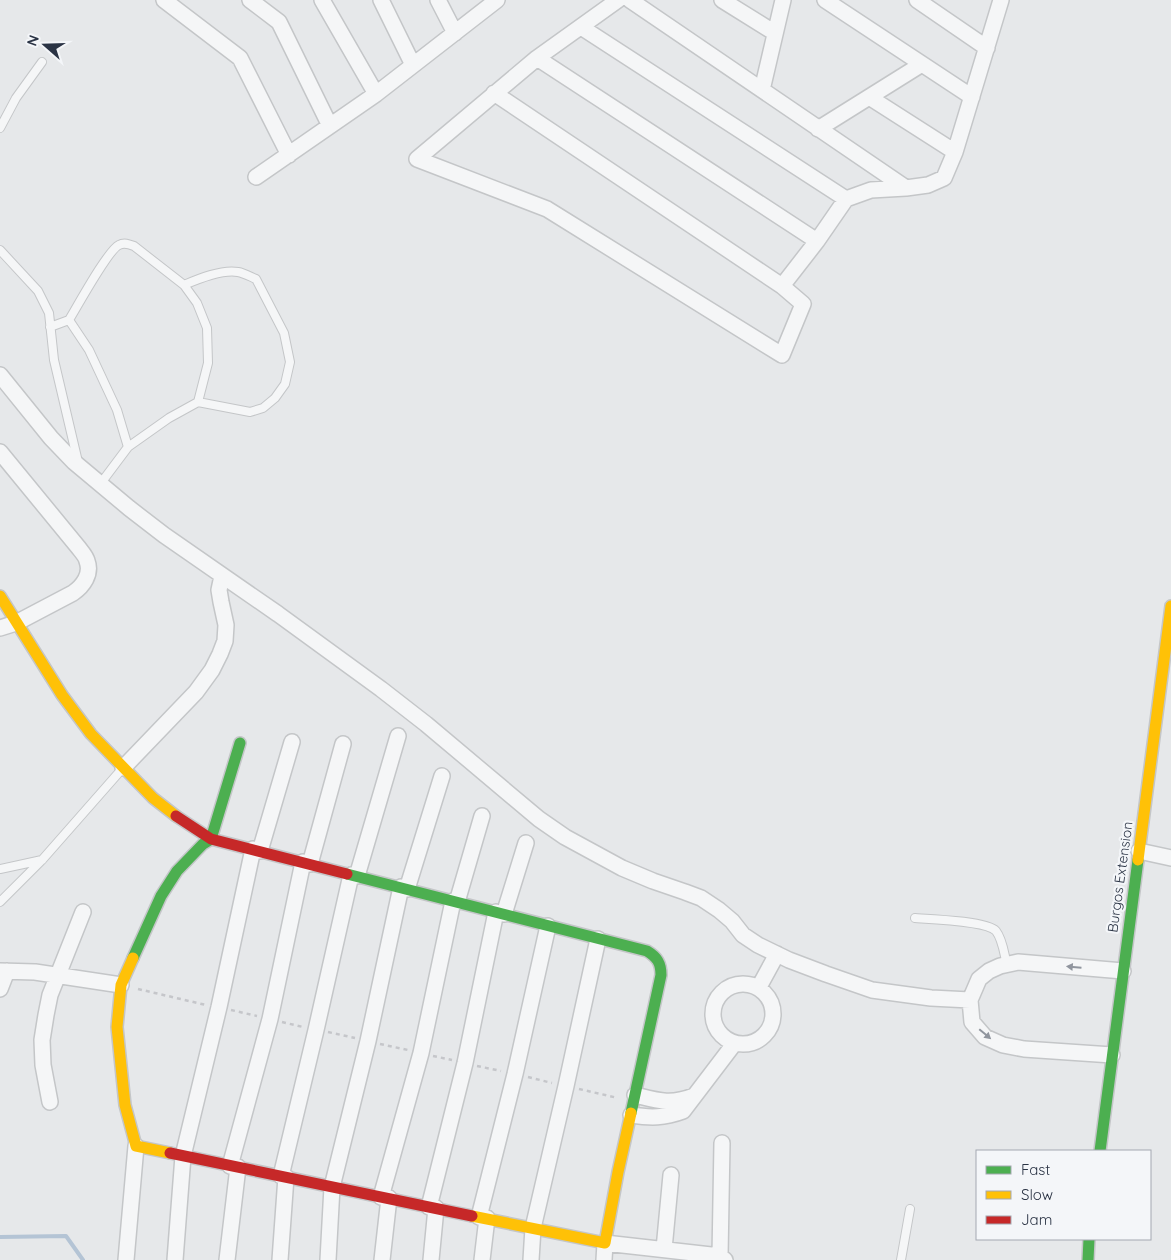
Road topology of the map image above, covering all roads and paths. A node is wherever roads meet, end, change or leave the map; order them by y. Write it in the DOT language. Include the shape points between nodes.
graph roads {
  1 [pos="164,0"];
  2 [pos="250,0"];
  3 [pos="322,0"];
  4 [pos="381,0"];
  5 [pos="438,0"];
  6 [pos="497,0"];
  7 [pos="618,0"];
  8 [pos="630,0"];
  9 [pos="722,0"];
  10 [pos="783,0"];
  11 [pos="825,0"];
  12 [pos="917,0"];
  13 [pos="1001,0"];
  14 [pos="581,27"];
  15 [pos="455,33"];
  16 [pos="775,33"];
  17 [pos="987,48"];
  18 [pos="538,58"];
  19 [pos="42,62"];
  20 [pos="922,64"];
  21 [pos="413,65"];
  22 [pos="762,90"];
  23 [pos="494,93"];
  24 [pos="376,94"];
  25 [pos="870,97"];
  26 [pos="972,97"];
  27 [pos="330,126"];
  28 [pos="0,128"];
  29 [pos="818,129"];
  30 [pos="955,152"];
  31 [pos="289,155"];
  32 [pos="256,178"];
  33 [pos="906,188"];
  34 [pos="846,199"];
  35 [pos="817,241"];
  36 [pos="0,250"];
  37 [pos="184,285"];
  38 [pos="782,286"];
  39 [pos="69,320"];
  40 [pos="50,327"];
  41 [pos="0,375"];
  42 [pos="198,402"];
  43 [pos="128,447"];
  44 [pos="0,452"];
  45 [pos="78,466"];
  46 [pos="100,483"];
  47 [pos="222,576"];
  48 [pos="0,596"];
  49 [pos="1171,606"];
  50 [pos="16,623"];
  51 [pos="0,628"];
  52 [pos="398,736"];
  53 [pos="292,742"];
  54 [pos="240,743"];
  55 [pos="343,744"];
  56 [pos="123,768"];
  57 [pos="442,776"];
  58 [pos="482,816"];
  59 [pos="211,839"];
  60 [pos="526,843"];
  61 [pos="257,850"];
  62 [pos="1139,851"];
  63 [pos="1171,858"];
  64 [pos="42,860"];
  65 [pos="306,863"];
  66 [pos="0,869"];
  67 [pos="354,876"];
  68 [pos="404,888"];
  69 [pos="0,902"];
  70 [pos="455,902"];
  71 [pos="83,912"];
  72 [pos="500,913"];
  73 [pos="915,918"];
  74 [pos="548,926"];
  75 [pos="598,939"];
  76 [pos="777,954"];
  77 [pos="1007,964"];
  78 [pos="4,971"];
  79 [pos="1123,972"];
  80 [pos="59,975"];
  81 [pos="121,985"];
  82 [pos="760,987"];
  83 [pos="0,989"];
  84 [pos="970,1000"];
  85 [pos="218,1007"];
  86 [pos="270,1019"];
  87 [pos="316,1030"];
  88 [pos="368,1041"];
  89 [pos="734,1044"];
  90 [pos="421,1053"];
  91 [pos="1112,1055"];
  92 [pos="635,1095"];
  93 [pos="694,1096"];
  94 [pos="50,1102"];
  95 [pos="631,1115"];
  96 [pos="722,1143"];
  97 [pos="136,1146"];
  98 [pos="1100,1150"];
  99 [pos="183,1156"];
  100 [pos="234,1167"];
  101 [pos="671,1175"];
  102 [pos="283,1177"];
  103 [pos="332,1187"];
  104 [pos="385,1197"];
  105 [pos="432,1207"];
  106 [pos="910,1209"];
  107 [pos="483,1218"];
  108 [pos="533,1228"];
  109 [pos="1089,1240"];
  110 [pos="606,1243"];
  111 [pos="664,1249"];
  112 [pos="722,1258"];
  113 [pos="126,1260"];
  114 [pos="175,1260"];
  115 [pos="227,1260"];
  116 [pos="280,1260"];
  117 [pos="328,1260"];
  118 [pos="382,1260"];
  119 [pos="431,1260"];
  120 [pos="482,1260"];
  121 [pos="531,1260"];
  122 [pos="604,1260"];
  123 [pos="901,1260"];
  124 [pos="1088,1260"];
  1 -- 31 [label="street" via="240,58"];
  2 -- 27 [label="street" via="279,22"];
  3 -- 24 [label="street"];
  4 -- 21 [label="street"];
  5 -- 15 [label="street"];
  6 -- 15 [label="street"];
  7 -- 14 [label="street"];
  8 -- 22 [label="street"];
  9 -- 16 [label="street"];
  10 -- 16 [label="street"];
  11 -- 20 [label="street"];
  12 -- 17 [label="street"];
  13 -- 17 [label="street"];
  14 -- 18 [label="street"];
  14 -- 34 [label="street"];
  15 -- 21 [label="street"];
  16 -- 22 [label="street"];
  17 -- 26 [label="street"];
  18 -- 23 [label="street"];
  18 -- 35 [label="street"];
  19 -- 28 [label="lane" via="16,98"];
  20 -- 25 [label="street"];
  20 -- 26 [label="street"];
  21 -- 24 [label="street"];
  22 -- 29 [label="street"];
  23 -- 38 [label="street"];
  23 -- 38 [label="street" via="417,159 547,209 782,355 803,304"];
  24 -- 27 [label="street"];
  25 -- 29 [label="street"];
  25 -- 30 [label="street"];
  26 -- 30 [label="street"];
  27 -- 31 [label="street"];
  29 -- 33 [label="street"];
  30 -- 33 [label="street" via="944,178 928,185"];
  31 -- 32 [label="street"];
  33 -- 34 [label="street" via="871,190"];
  34 -- 35 [label="street"];
  35 -- 38 [label="street"];
  36 -- 40 [label="lane" via="38,291 49,312"];
  37 -- 39 [label="lane" via="134,246 118,245"];
  37 -- 42 [label="lane" via="197,303 207,328 208,363"];
  37 -- 42 [label="lane" via="224,273 238,272 256,279 284,333 290,362 285,384 262,408 250,412"];
  39 -- 40 [label="lane"];
  39 -- 43 [label="lane" via="89,350 117,410"];
  40 -- 45 [label="lane" via="54,360"];
  41 -- 45 [label="street"];
  42 -- 43 [label="lane"];
  43 -- 46 [label="lane"];
  44 -- 50 [label="street" via="78,547 89,567 82,587"];
  45 -- 46 [label="street"];
  46 -- 47 [label="street" via="164,536"];
  47 -- 56 [label="street" via="219,590 226,624 225,641 212,670 196,692"];
  47 -- 76 [label="street" via="381,689 558,833 622,868 701,898 732,921 743,935"];
  48 -- 50 [label="street"];
  49 -- 62 [label="street, Burgos Extension"];
  50 -- 51 [label="street"];
  50 -- 56 [label="street" via="68,703"];
  52 -- 67 [label="street"];
  53 -- 61 [label="street"];
  54 -- 59 [label="street"];
  55 -- 65 [label="street"];
  56 -- 59 [label="street" via="153,798"];
  56 -- 64 [label="lane"];
  57 -- 68 [label="street"];
  58 -- 70 [label="street"];
  59 -- 61 [label="street"];
  59 -- 81 [label="street" via="177,871 161,896"];
  60 -- 72 [label="street"];
  61 -- 65 [label="street"];
  61 -- 85 [label="street"];
  62 -- 63 [label="street"];
  62 -- 79 [label="street, Burgos Extension"];
  64 -- 66 [label="lane"];
  64 -- 69 [label="lane"];
  65 -- 67 [label="street"];
  65 -- 86 [label="street"];
  67 -- 68 [label="street"];
  67 -- 87 [label="street"];
  68 -- 70 [label="street"];
  68 -- 88 [label="street"];
  70 -- 72 [label="street"];
  70 -- 90 [label="street"];
  71 -- 80 [label="street"];
  72 -- 74 [label="street"];
  72 -- 105 [label="street"];
  73 -- 77 [label="lane" via="983,925 994,930"];
  74 -- 75 [label="street"];
  74 -- 107 [label="street"];
  75 -- 92 [label="street" via="647,951 661,964"];
  75 -- 108 [label="street"];
  76 -- 82 [label="street"];
  76 -- 84 [label="street" via="872,990"];
  79 -- 77 [label="street, one-way" via="1018,962"];
  77 -- 84 [label="street" via="988,971 979,980"];
  78 -- 80 [label="street"];
  78 -- 83 [label="street"];
  79 -- 91 [label="street, Burgos Extension"];
  80 -- 81 [label="street"];
  80 -- 94 [label="street" via="50,996 42,1040"];
  81 -- 85 [label="path"];
  81 -- 97 [label="street" via="117,1027 119,1054"];
  82 -- 89 [label="street" via="773,1008 771,1027 760,1040"];
  82 -- 89 [label="street" via="744,983 731,985 714,1002 713,1023 720,1034"];
  84 -- 91 [label="street, one-way" via="972,1022 985,1037 1003,1045"];
  85 -- 86 [label="path"];
  85 -- 99 [label="street"];
  86 -- 87 [label="path"];
  86 -- 100 [label="street"];
  87 -- 88 [label="path"];
  87 -- 102 [label="street"];
  88 -- 90 [label="path"];
  88 -- 103 [label="street"];
  89 -- 93 [label="street"];
  90 -- 104 [label="street"];
  91 -- 98 [label="street, Burgos Extension"];
  92 -- 93 [label="street" via="673,1102"];
  92 -- 95 [label="street"];
  93 -- 95 [label="street" via="683,1111 671,1116 650,1118"];
  95 -- 110 [label="street"];
  96 -- 112 [label="street"];
  97 -- 99 [label="street"];
  97 -- 113 [label="street"];
  99 -- 100 [label="street"];
  99 -- 114 [label="street"];
  100 -- 102 [label="street"];
  100 -- 115 [label="street"];
  101 -- 111 [label="street"];
  102 -- 103 [label="street"];
  102 -- 116 [label="street"];
  103 -- 104 [label="street"];
  103 -- 117 [label="street"];
  104 -- 105 [label="street"];
  104 -- 118 [label="street"];
  105 -- 107 [label="street"];
  105 -- 119 [label="street"];
  106 -- 123 [label="lane"];
  107 -- 108 [label="street"];
  107 -- 120 [label="street"];
  108 -- 110 [label="street"];
  108 -- 121 [label="street"];
  109 -- 124 [label="street"];
  110 -- 111 [label="street"];
  110 -- 122 [label="street"];
  111 -- 112 [label="street"];
}
